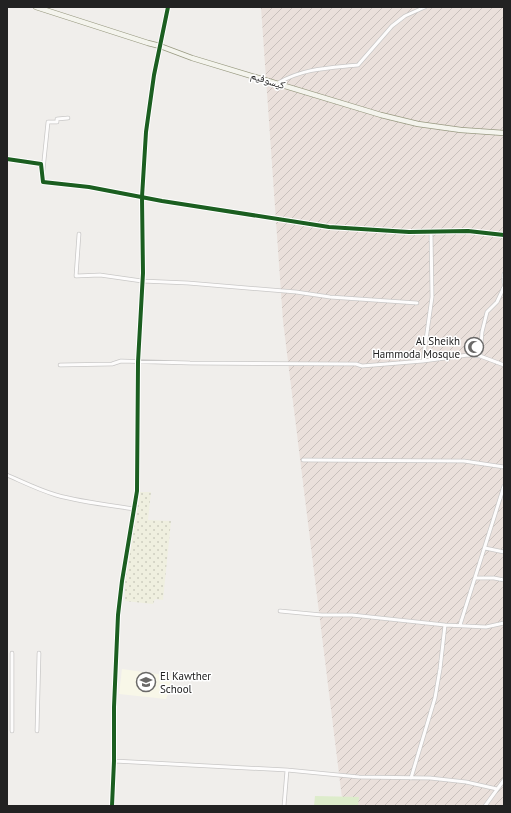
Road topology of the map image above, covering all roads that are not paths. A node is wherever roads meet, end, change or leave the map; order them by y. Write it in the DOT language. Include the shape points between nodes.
graph roads {
  1 [pos="36,7"];
  2 [pos="168,7"];
  3 [pos="425,7"];
  4 [pos="160,46"];
  5 [pos="278,82"];
  6 [pos="68,118"];
  7 [pos="504,133"];
  8 [pos="7,159"];
  9 [pos="43,174"];
  10 [pos="142,197"];
  11 [pos="431,232"];
  12 [pos="79,234"];
  13 [pos="504,235"];
  14 [pos="504,274"];
  15 [pos="142,280"];
  16 [pos="504,283"];
  17 [pos="504,287"];
  18 [pos="417,303"];
  19 [pos="480,356"];
  20 [pos="423,361"];
  21 [pos="138,362"];
  22 [pos="60,364"];
  23 [pos="504,365"];
  24 [pos="304,460"];
  25 [pos="504,466"];
  26 [pos="7,475"];
  27 [pos="504,486"];
  28 [pos="134,509"];
  29 [pos="485,548"];
  30 [pos="504,552"];
  31 [pos="475,578"];
  32 [pos="504,580"];
  33 [pos="280,611"];
  34 [pos="504,624"];
  35 [pos="445,625"];
  36 [pos="460,625"];
  37 [pos="12,653"];
  38 [pos="39,653"];
  39 [pos="37,731"];
  40 [pos="12,732"];
  41 [pos="114,761"];
  42 [pos="288,770"];
  43 [pos="411,778"];
  44 [pos="504,780"];
  45 [pos="498,789"];
  46 [pos="112,806"];
  47 [pos="284,806"];
  48 [pos="485,806"];
  1 -- 4 [label="street, كيسوفيم"];
  2 -- 4 [label="street"];
  3 -- 5 [label="street" via="405,16 392,26 358,65 303,71"];
  4 -- 5 [label="street, كيسوفيم" via="192,58"];
  4 -- 10 [label="street" via="146,132"];
  5 -- 7 [label="street, كيسوفيم" via="293,89 418,124"];
  6 -- 9 [label="street" via="48,122"];
  8 -- 9 [label="street" via="41,164"];
  9 -- 10 [label="street" via="43,182"];
  10 -- 11 [label="street" via="329,227"];
  10 -- 15 [label="street"];
  11 -- 13 [label="street" via="468,231"];
  11 -- 20 [label="street" via="432,297"];
  12 -- 15 [label="street" via="76,276 100,275"];
  14 -- 16 [label="street"];
  15 -- 18 [label="street"];
  15 -- 21 [label="street"];
  17 -- 19 [label="street" via="497,302 487,312"];
  19 -- 20 [label="street" via="468,355"];
  19 -- 23 [label="street"];
  20 -- 21 [label="street" via="362,366"];
  21 -- 22 [label="street"];
  21 -- 28 [label="street" via="137,491"];
  24 -- 25 [label="street" via="464,461"];
  26 -- 28 [label="street" via="59,496"];
  27 -- 29 [label="street"];
  28 -- 41 [label="street" via="118,615"];
  29 -- 30 [label="street"];
  29 -- 31 [label="street"];
  31 -- 32 [label="street"];
  31 -- 36 [label="street"];
  33 -- 35 [label="street" via="352,615"];
  34 -- 36 [label="street" via="486,627"];
  35 -- 36 [label="street"];
  35 -- 43 [label="street" via="435,698"];
  37 -- 40 [label="street"];
  38 -- 39 [label="street"];
  41 -- 42 [label="street"];
  41 -- 46 [label="street"];
  42 -- 43 [label="street" via="359,777"];
  42 -- 47 [label="street"];
  43 -- 45 [label="street" via="466,782"];
  44 -- 45 [label="street"];
  45 -- 48 [label="street"];
}
